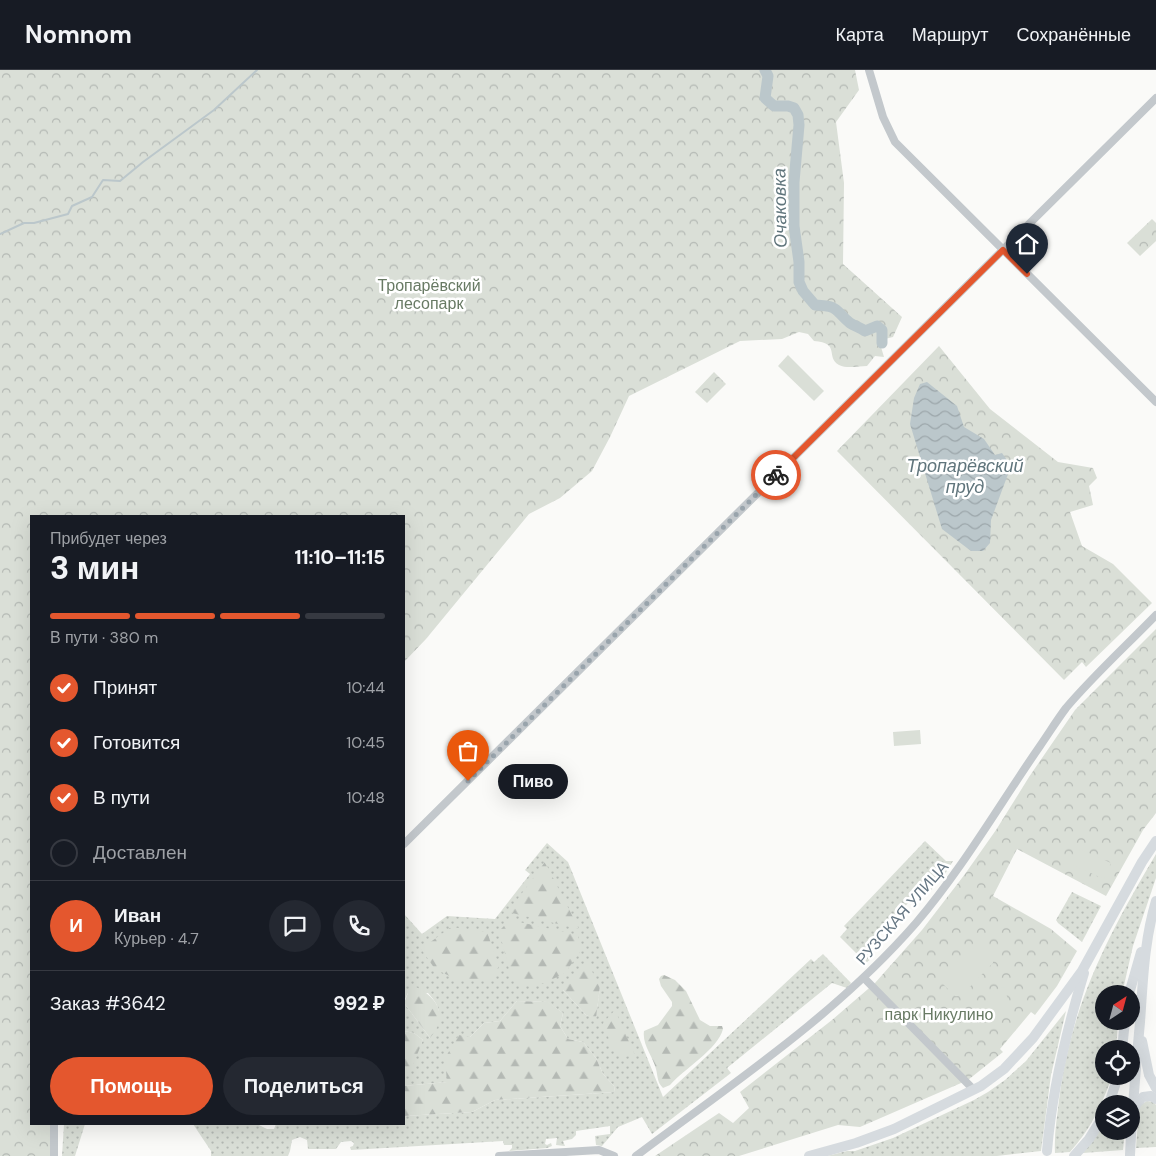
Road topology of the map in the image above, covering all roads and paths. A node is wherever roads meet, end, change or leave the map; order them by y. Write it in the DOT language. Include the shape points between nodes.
graph roads {
  1 [pos="869,70"];
  2 [pos="1156,98"];
  3 [pos="1003,250"];
  4 [pos="1156,402"];
  5 [pos="1156,616"];
  6 [pos="1156,841"];
  7 [pos="405,843"];
  8 [pos="1156,901"];
  9 [pos="1150,920"];
  10 [pos="1091,956"];
  11 [pos="864,978"];
  12 [pos="1132,985"];
  13 [pos="1140,1022"];
  14 [pos="1139,1030"];
  15 [pos="1156,1088"];
  16 [pos="974,1090"];
  17 [pos="1134,1095"];
  18 [pos="1140,1099"];
  19 [pos="1156,1099"];
  20 [pos="54,1125"];
  21 [pos="1095,1129"];
  22 [pos="1131,1140"];
  23 [pos="1047,1151"];
  24 [pos="1130,1155"];
  25 [pos="54,1156"];
  26 [pos="499,1156"];
  27 [pos="614,1156"];
  28 [pos="636,1156"];
  29 [pos="809,1156"];
  30 [pos="1074,1156"];
  1 -- 3 [label="street" via="883,117 895,142"];
  2 -- 3 [label="street"];
  3 -- 4 [label="street"];
  3 -- 7 [label="street"];
  5 -- 11 [label="street, РУЗСКАЯ УЛИЦА" via="1066,708 942,891"];
  6 -- 10 [label="main road"];
  8 -- 9 [label="main road"];
  9 -- 12 [label="main road"];
  9 -- 13 [label="main road"];
  10 -- 16 [label="main road" via="1024,1050"];
  10 -- 23 [label="main road" via="1063,1046"];
  11 -- 16 [label="street"];
  11 -- 28 [label="street, РУЗСКАЯ УЛИЦА" via="821,1016"];
  13 -- 15 [label="main road" via="1146,1064"];
  14 -- 17 [label="main road"];
  16 -- 29 [label="main road" via="894,1129"];
  18 -- 19 [label="main road" via="1146,1096"];
  20 -- 25 [label="street"];
  21 -- 30 [label="main road"];
  22 -- 24 [label="main road"];
  26 -- 27 [label="street" via="598,1150"];
}
